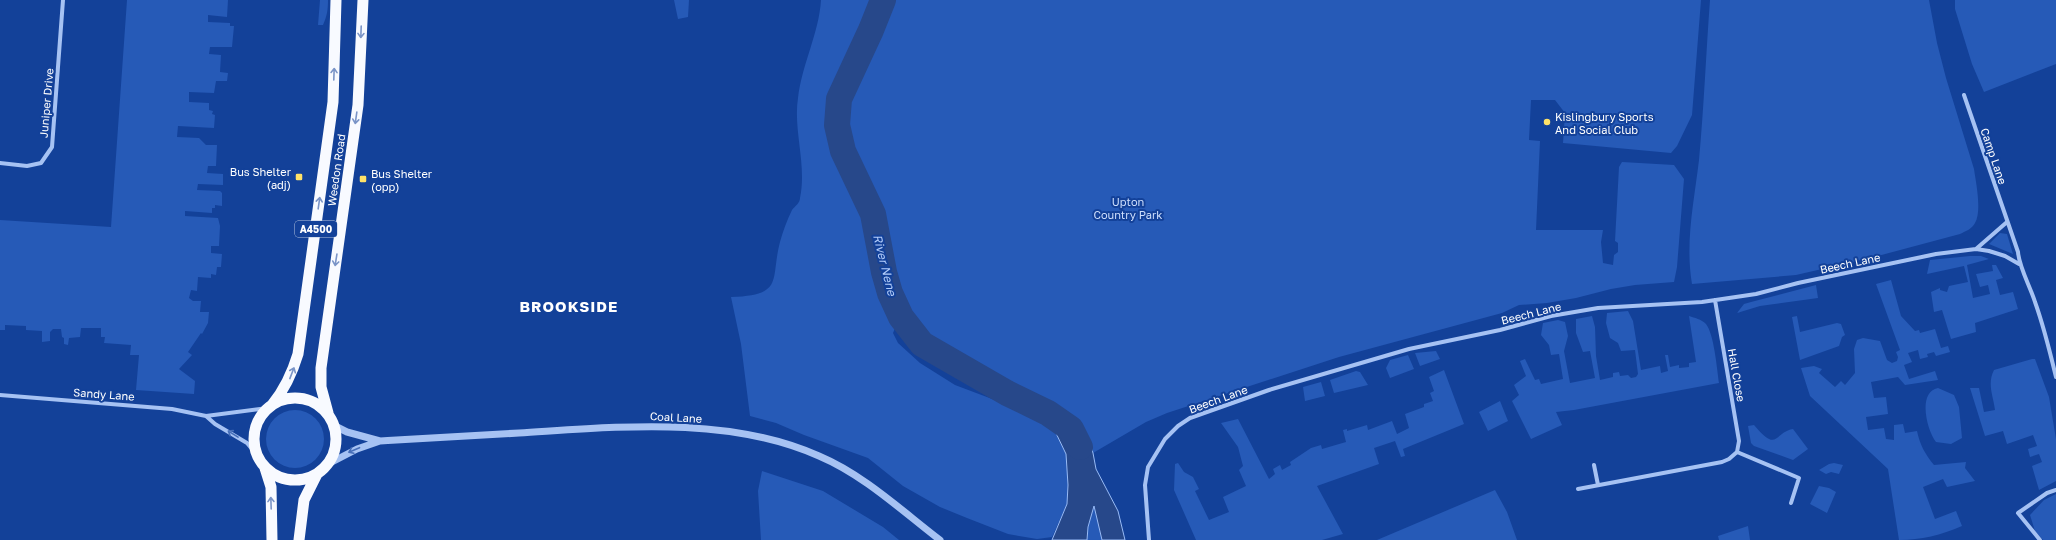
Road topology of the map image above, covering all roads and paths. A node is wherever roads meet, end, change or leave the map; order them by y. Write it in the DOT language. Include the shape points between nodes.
graph roads {
  1 [pos="63,0"];
  2 [pos="336,0"];
  3 [pos="363,0"];
  4 [pos="1964,95"];
  5 [pos="0,163"];
  6 [pos="2007,222"];
  7 [pos="1976,249"];
  8 [pos="2019,264"];
  9 [pos="1715,300"];
  10 [pos="2056,377"];
  11 [pos="0,395"];
  12 [pos="270,407"];
  13 [pos="328,413"];
  14 [pos="206,416"];
  15 [pos="334,426"];
  16 [pos="380,441"];
  17 [pos="1737,452"];
  18 [pos="257,455"];
  19 [pos="330,463"];
  20 [pos="1594,465"];
  21 [pos="265,468"];
  22 [pos="317,474"];
  23 [pos="1598,485"];
  24 [pos="1578,490"];
  25 [pos="2056,490"];
  26 [pos="1791,503"];
  27 [pos="272,540"];
  28 [pos="299,540"];
  29 [pos="940,540"];
  30 [pos="1149,540"];
  31 [pos="2040,540"];
  1 -- 5 [label="street, Juniper Drive" via="52,147 41,163 27,166"];
  12 -- 2 [label="highway, Weedon Road / A4500, one-way" via="284,391 298,354 333,102"];
  3 -- 13 [label="highway, Weedon Road / A4500, one-way" via="358,104 320,368"];
  4 -- 6 [label="street, Camp Lane"];
  6 -- 7 [label="street"];
  6 -- 8 [label="street, Camp Lane" via="2018,252"];
  7 -- 8 [label="street, Beech Lane" via="2000,254"];
  7 -- 9 [label="street, Beech Lane" via="1936,254 1756,294"];
  8 -- 10 [label="street, Camp Lane" via="2026,276 2044,327"];
  9 -- 17 [label="street, Hall Close" via="1739,441"];
  9 -- 30 [label="street, Beech Lane" via="1598,308 1551,316 1500,330 1409,349 1269,390 1190,418 1165,439 1148,467 1146,485"];
  11 -- 14 [label="street, Sandy Lane" via="172,409"];
  12 -- 13 [label="highway" via="281,400 298,397 313,401"];
  12 -- 14 [label="street"];
  12 -- 18 [label="highway" via="256,426 254,436"];
  13 -- 15 [label="highway"];
  18 -- 14 [label="street, one-way" via="247,443"];
  15 -- 16 [label="street, Coal Lane"];
  15 -- 19 [label="highway" via="336,444"];
  16 -- 19 [label="street, Coal Lane, one-way"];
  16 -- 29 [label="street, Coal Lane" via="640,426 710,430 756,436 782,441 855,475"];
  17 -- 23 [label="street" via="1722,462"];
  17 -- 26 [label="street" via="1799,478"];
  18 -- 21 [label="highway"];
  19 -- 22 [label="highway"];
  20 -- 23 [label="street"];
  21 -- 22 [label="highway" via="290,481 308,479"];
  27 -- 21 [label="highway, one-way" via="271,487"];
  22 -- 28 [label="highway" via="304,500"];
  23 -- 24 [label="street"];
  25 -- 31 [label="street" via="2047,493 2018,513"];
}
